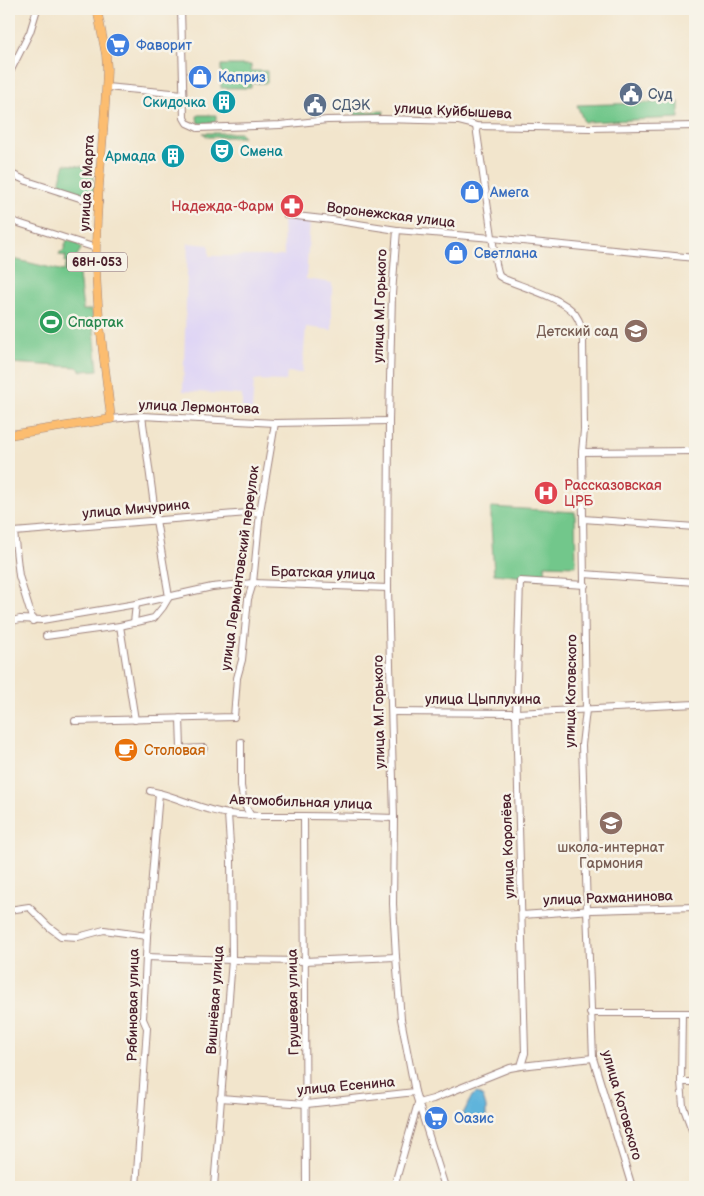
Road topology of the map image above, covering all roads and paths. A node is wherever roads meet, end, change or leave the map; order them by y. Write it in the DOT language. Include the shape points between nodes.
graph roads {
  1 [pos="36,9"];
  2 [pos="97,9"];
  3 [pos="181,9"];
  4 [pos="9,74"];
  5 [pos="106,87"];
  6 [pos="183,94"];
  7 [pos="476,126"];
  8 [pos="695,126"];
  9 [pos="9,173"];
  10 [pos="99,202"];
  11 [pos="286,215"];
  12 [pos="9,220"];
  13 [pos="396,230"];
  14 [pos="492,238"];
  15 [pos="96,248"];
  16 [pos="695,258"];
  17 [pos="142,416"];
  18 [pos="111,419"];
  19 [pos="389,422"];
  20 [pos="275,423"];
  21 [pos="9,435"];
  22 [pos="695,451"];
  23 [pos="582,452"];
  24 [pos="260,512"];
  25 [pos="583,519"];
  26 [pos="156,520"];
  27 [pos="695,527"];
  28 [pos="584,574"];
  29 [pos="695,582"];
  30 [pos="253,583"];
  31 [pos="585,585"];
  32 [pos="388,588"];
  33 [pos="169,597"];
  34 [pos="136,604"];
  35 [pos="33,621"];
  36 [pos="9,622"];
  37 [pos="134,622"];
  38 [pos="120,626"];
  39 [pos="46,636"];
  40 [pos="695,704"];
  41 [pos="586,710"];
  42 [pos="392,712"];
  43 [pos="516,713"];
  44 [pos="180,718"];
  45 [pos="135,720"];
  46 [pos="75,721"];
  47 [pos="242,742"];
  48 [pos="204,748"];
  49 [pos="150,791"];
  50 [pos="159,793"];
  51 [pos="228,814"];
  52 [pos="251,816"];
  53 [pos="304,816"];
  54 [pos="394,818"];
  55 [pos="695,907"];
  56 [pos="9,910"];
  57 [pos="587,910"];
  58 [pos="522,914"];
  59 [pos="147,936"];
  60 [pos="146,957"];
  61 [pos="396,957"];
  62 [pos="232,960"];
  63 [pos="304,961"];
  64 [pos="590,1013"];
  65 [pos="682,1013"];
  66 [pos="695,1013"];
  67 [pos="593,1058"];
  68 [pos="521,1066"];
  69 [pos="681,1082"];
  70 [pos="695,1082"];
  71 [pos="415,1092"];
  72 [pos="220,1098"];
  73 [pos="418,1103"];
  74 [pos="307,1104"];
  75 [pos="695,1138"];
  76 [pos="136,1187"];
  77 [pos="214,1187"];
  78 [pos="306,1187"];
  79 [pos="394,1187"];
  80 [pos="446,1187"];
  81 [pos="632,1187"];
  1 -- 4 [label="street" via="30,32"];
  2 -- 5 [label="main road, улица 8 Марта / 68Н-053" via="106,55"];
  3 -- 6 [label="street"];
  5 -- 6 [label="street"];
  5 -- 10 [label="main road, улица 8 Марта / 68Н-053"];
  6 -- 7 [label="street, улица Куйбышева" via="184,118 189,125 198,128 383,119 459,121"];
  7 -- 8 [label="street, улица Куйбышева"];
  7 -- 14 [label="street"];
  9 -- 10 [label="street"];
  10 -- 15 [label="main road, улица 8 Марта / 68Н-053"];
  11 -- 13 [label="street, Воронежская улица"];
  12 -- 15 [label="street"];
  13 -- 14 [label="street, Воронежская улица"];
  13 -- 19 [label="street, улица М.Горького"];
  14 -- 16 [label="street, Воронежская улица"];
  14 -- 23 [label="street, улица Котовского" via="499,276 558,301 579,321 583,340"];
  15 -- 18 [label="main road, улица 8 Марта / 68Н-053"];
  17 -- 18 [label="street, улица Лермонтова"];
  17 -- 20 [label="street, улица Лермонтова"];
  17 -- 26 [label="street"];
  18 -- 21 [label="main road, улица Лермонтова"];
  19 -- 20 [label="street, улица Лермонтова"];
  19 -- 32 [label="street, улица М.Горького"];
  20 -- 24 [label="street, улица Лермонтовский переулок"];
  22 -- 23 [label="street"];
  23 -- 25 [label="street, улица Котовского"];
  24 -- 26 [label="street, улица Мичурина"];
  24 -- 30 [label="street, улица Лермонтовский переулок"];
  25 -- 27 [label="street"];
  25 -- 28 [label="street, улица Котовского"];
  26 -- 33 [label="street"];
  26 -- 35 [label="street, улица Мичурина" via="14,532 19,576"];
  28 -- 29 [label="street"];
  28 -- 31 [label="street, улица Котовского"];
  30 -- 32 [label="street, Братская улица"];
  30 -- 33 [label="street, Братская улица" via="212,587"];
  30 -- 44 [label="street, улица Лермонтовский переулок" via="248,600 234,717"];
  31 -- 41 [label="street, улица Котовского"];
  31 -- 43 [label="street, улица Королёва" via="520,581"];
  32 -- 42 [label="street, улица М.Горького"];
  33 -- 34 [label="street, Братская улица"];
  33 -- 37 [label="street" via="154,618"];
  34 -- 35 [label="street, Братская улица"];
  34 -- 37 [label="street"];
  35 -- 36 [label="street, Братская улица"];
  37 -- 38 [label="street"];
  38 -- 39 [label="street"];
  38 -- 45 [label="street"];
  40 -- 41 [label="street, улица Цыплухина"];
  41 -- 43 [label="street, улица Цыплухина"];
  41 -- 57 [label="street, улица Котовского" via="582,745"];
  42 -- 43 [label="street, улица Цыплухина"];
  42 -- 54 [label="street, улица М.Горького"];
  43 -- 58 [label="street, улица Королёва"];
  44 -- 45 [label="street"];
  44 -- 48 [label="street" via="180,749"];
  45 -- 46 [label="street"];
  47 -- 52 [label="street" via="241,786 244,804"];
  49 -- 50 [label="street, Автомобильная улица"];
  50 -- 51 [label="street, Автомобильная улица"];
  50 -- 59 [label="street, Рябиновая улица"];
  51 -- 52 [label="street, Автомобильная улица"];
  51 -- 62 [label="street, Вишнёвая улица"];
  52 -- 53 [label="street, Автомобильная улица"];
  53 -- 54 [label="street, Автомобильная улица"];
  53 -- 63 [label="street, Грушевая улица"];
  54 -- 61 [label="street, улица М.Горького"];
  55 -- 57 [label="street, улица Рахманинова"];
  56 -- 59 [label="street" via="29,907 61,936 78,937 104,930"];
  57 -- 58 [label="street, улица Рахманинова"];
  57 -- 64 [label="street, улица Котовского"];
  58 -- 68 [label="street, улица Королёва" via="525,1053"];
  59 -- 60 [label="street, Рябиновая улица"];
  60 -- 62 [label="street"];
  60 -- 76 [label="street, Рябиновая улица" via="143,1019 147,1028"];
  61 -- 63 [label="street"];
  61 -- 71 [label="street, улица М.Горького" via="401,1019"];
  62 -- 63 [label="street"];
  62 -- 72 [label="street, Вишнёвая улица"];
  63 -- 74 [label="street, Грушевая улица"];
  64 -- 65 [label="street"];
  64 -- 67 [label="street, улица Котовского"];
  65 -- 66 [label="street"];
  65 -- 69 [label="street"];
  67 -- 68 [label="street"];
  67 -- 81 [label="street, улица Котовского"];
  68 -- 73 [label="street"];
  69 -- 70 [label="street"];
  69 -- 75 [label="street" via="683,1106"];
  71 -- 73 [label="street, улица М.Горького"];
  71 -- 74 [label="street, улица Есенина"];
  72 -- 74 [label="street, улица Есенина"];
  72 -- 77 [label="street, Вишнёвая улица"];
  73 -- 79 [label="street"];
  73 -- 80 [label="street, улица М.Горького"];
  74 -- 78 [label="street, Грушевая улица"];
}
